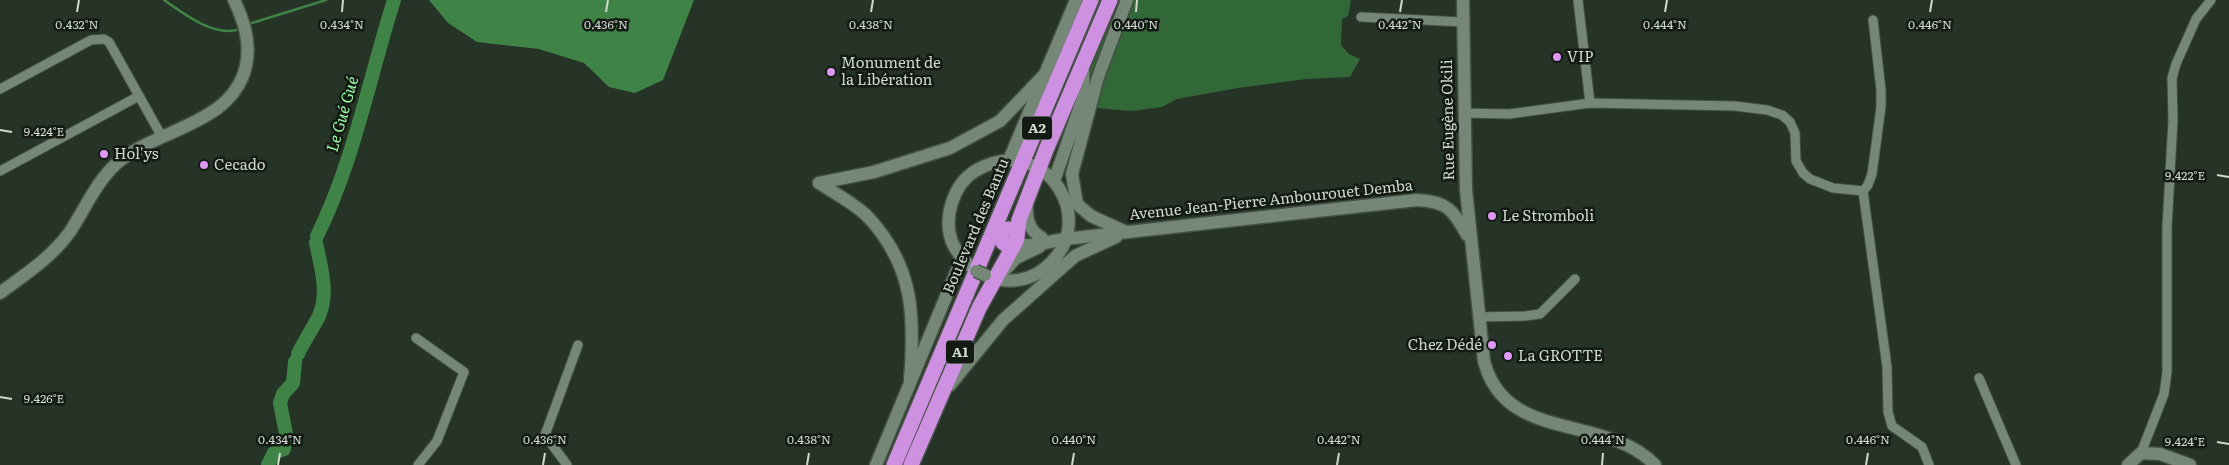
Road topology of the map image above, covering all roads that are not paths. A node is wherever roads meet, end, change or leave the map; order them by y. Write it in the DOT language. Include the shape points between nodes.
graph roads {
  1 [pos="234,0"];
  2 [pos="1076,0"];
  3 [pos="1091,0"];
  4 [pos="1110,0"];
  5 [pos="1127,0"];
  6 [pos="1463,0"];
  7 [pos="1578,0"];
  8 [pos="2196,0"];
  9 [pos="2211,0"];
  10 [pos="2201,9"];
  11 [pos="1361,17"];
  12 [pos="1873,20"];
  13 [pos="1463,22"];
  14 [pos="1083,62"];
  15 [pos="1046,73"];
  16 [pos="0,90"];
  17 [pos="139,96"];
  18 [pos="1590,103"];
  19 [pos="1464,113"];
  20 [pos="162,136"];
  21 [pos="1024,164"];
  22 [pos="0,171"];
  23 [pos="1054,181"];
  24 [pos="1466,190"];
  25 [pos="1863,191"];
  26 [pos="1027,200"];
  27 [pos="1077,204"];
  28 [pos="1442,204"];
  29 [pos="1126,232"];
  30 [pos="1008,236"];
  31 [pos="1067,239"];
  32 [pos="1469,239"];
  33 [pos="1042,242"];
  34 [pos="983,256"];
  35 [pos="962,258"];
  36 [pos="1067,263"];
  37 [pos="985,275"];
  38 [pos="1574,278"];
  39 [pos="0,293"];
  40 [pos="979,308"];
  41 [pos="1479,317"];
  42 [pos="416,338"];
  43 [pos="578,345"];
  44 [pos="1979,378"];
  45 [pos="910,380"];
  46 [pos="926,388"];
  47 [pos="940,396"];
  48 [pos="2141,453"];
  49 [pos="418,465"];
  50 [pos="567,465"];
  51 [pos="876,465"];
  52 [pos="894,465"];
  53 [pos="911,465"];
  54 [pos="1655,465"];
  55 [pos="1929,465"];
  56 [pos="2016,465"];
  57 [pos="2128,465"];
  58 [pos="2190,465"];
  1 -- 20 [label="main road" via="248,40 246,64 239,83 218,108"];
  2 -- 15 [label="main road"];
  3 -- 21 [label="highway, Boulevard des Bantu / A2"];
  4 -- 14 [label="highway, Boulevard des Bantu / A2"];
  5 -- 27 [label="main road" via="1098,77 1072,174"];
  6 -- 13 [label="main road, Rue Eugène Okili"];
  7 -- 18 [label="street"];
  8 -- 10 [label="street"];
  9 -- 10 [label="street"];
  10 -- 48 [label="street" via="2172,78 2167,372 2164,394"];
  11 -- 13 [label="street"];
  12 -- 25 [label="street" via="1881,107 1872,174"];
  13 -- 19 [label="main road, Rue Eugène Okili"];
  14 -- 21 [label="highway, Boulevard des Bantu / A2"];
  14 -- 23 [label="main road" via="1084,95"];
  15 -- 21 [label="main road"];
  15 -- 45 [label="main road" via="1000,120 950,148 874,172 819,182 868,216 892,248 910,294 913,340"];
  16 -- 17 [label="street" via="98,39 109,42"];
  17 -- 20 [label="street"];
  17 -- 22 [label="street"];
  18 -- 19 [label="street" via="1509,114"];
  18 -- 25 [label="street" via="1735,106 1782,114 1795,133 1796,161 1810,179 1833,188"];
  19 -- 24 [label="main road, Rue Eugène Okili"];
  20 -- 39 [label="main road" via="116,164 57,247"];
  21 -- 23 [label="main road"];
  21 -- 26 [label="highway, Boulevard des Bantu / A2"];
  21 -- 30 [label="highway" via="1004,220"];
  21 -- 34 [label="highway, Boulevard des Bantu / A2"];
  21 -- 35 [label="main road" via="990,163 973,172 960,186 951,203 949,222 952,242"];
  23 -- 31 [label="main road" via="1068,209"];
  24 -- 28 [label="main road"];
  24 -- 32 [label="main road, Rue Eugène Okili"];
  25 -- 55 [label="street" via="1886,359 1890,420 1896,430 1916,440"];
  26 -- 30 [label="highway, Boulevard des Bantu / A2"];
  26 -- 33 [label="main road" via="1028,224"];
  27 -- 29 [label="main road" via="1091,216"];
  27 -- 31 [label="main road"];
  28 -- 29 [label="main road, Avenue Jean-Pierre Ambourouet Demba" via="1424,200 1400,201"];
  28 -- 32 [label="main road" via="1455,213"];
  29 -- 31 [label="main road, Avenue Jean-Pierre Ambourouet Demba"];
  29 -- 36 [label="main road"];
  30 -- 33 [label="main road, Avenue Jean-Pierre Ambourouet Demba"];
  30 -- 37 [label="highway, Boulevard des Bantu / A1"];
  30 -- 46 [label="highway" via="983,266"];
  31 -- 33 [label="main road, Avenue Jean-Pierre Ambourouet Demba"];
  31 -- 36 [label="main road"];
  31 -- 37 [label="main road" via="1049,266 1032,277 1013,281"];
  32 -- 41 [label="main road, Rue Eugène Okili"];
  33 -- 40 [label="main road" via="1011,262"];
  34 -- 37 [label="highway, Boulevard des Bantu / A1"];
  35 -- 37 [label="main road"];
  35 -- 45 [label="main road"];
  36 -- 47 [label="main road" via="1003,320"];
  37 -- 40 [label="highway, Boulevard des Bantu / A1"];
  37 -- 46 [label="highway, Boulevard des Bantu / A1"];
  38 -- 41 [label="street" via="1540,314"];
  40 -- 47 [label="highway, Boulevard des Bantu / A1"];
  41 -- 54 [label="main road, Rue Eugène Okili" via="1488,379 1509,403 1538,419 1615,439"];
  42 -- 49 [label="street" via="464,372 437,442"];
  43 -- 50 [label="street" via="545,435"];
  44 -- 56 [label="street"];
  45 -- 51 [label="main road"];
  46 -- 52 [label="highway, Boulevard des Bantu / A1"];
  47 -- 53 [label="highway, Boulevard des Bantu / A1"];
  48 -- 57 [label="main road"];
  48 -- 58 [label="main road" via="2160,454"];
}
